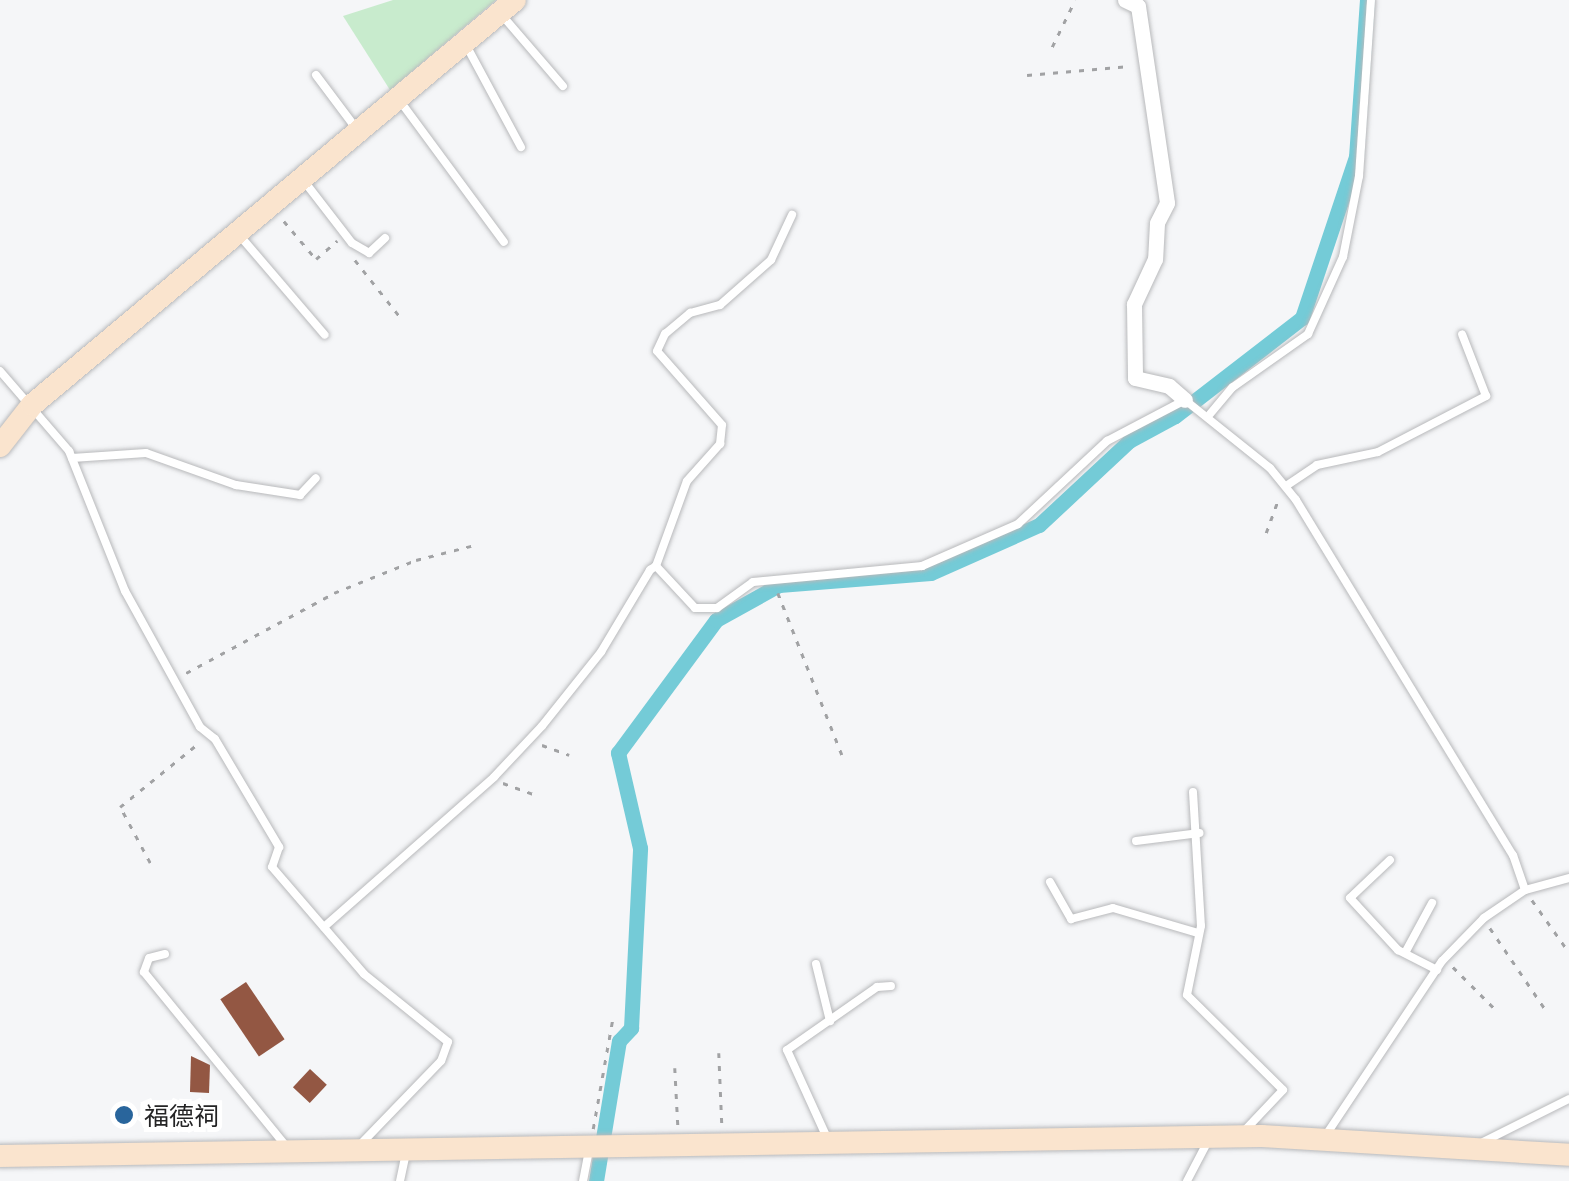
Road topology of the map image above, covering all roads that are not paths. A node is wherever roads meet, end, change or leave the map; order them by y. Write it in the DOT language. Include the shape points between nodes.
graph roads {
  1 [pos="1125,0"];
  2 [pos="1371,0"];
  3 [pos="508,6"];
  4 [pos="464,42"];
  5 [pos="316,75"];
  6 [pos="563,86"];
  7 [pos="398,98"];
  8 [pos="358,131"];
  9 [pos="521,147"];
  10 [pos="302,178"];
  11 [pos="792,215"];
  12 [pos="238,233"];
  13 [pos="386,238"];
  14 [pos="504,242"];
  15 [pos="1462,334"];
  16 [pos="326,335"];
  17 [pos="0,371"];
  18 [pos="1185,400"];
  19 [pos="32,405"];
  20 [pos="1210,414"];
  21 [pos="0,446"];
  22 [pos="72,458"];
  23 [pos="316,478"];
  24 [pos="1286,486"];
  25 [pos="656,566"];
  26 [pos="1193,792"];
  27 [pos="1199,833"];
  28 [pos="1136,841"];
  29 [pos="1390,860"];
  30 [pos="1569,878"];
  31 [pos="1050,882"];
  32 [pos="1525,890"];
  33 [pos="1432,903"];
  34 [pos="324,926"];
  35 [pos="1198,932"];
  36 [pos="1404,953"];
  37 [pos="166,954"];
  38 [pos="816,964"];
  39 [pos="1437,970"];
  40 [pos="891,986"];
  41 [pos="830,1021"];
  42 [pos="1569,1099"];
  43 [pos="1238,1137"];
  44 [pos="1211,1138"];
  45 [pos="1324,1138"];
  46 [pos="830,1144"];
  47 [pos="408,1148"];
  48 [pos="1470,1149"];
  49 [pos="356,1150"];
  50 [pos="589,1150"];
  51 [pos="290,1151"];
  52 [pos="1569,1155"];
  53 [pos="0,1156"];
  54 [pos="400,1181"];
  55 [pos="584,1181"];
  56 [pos="1187,1181"];
  1 -- 18 [label="street" via="1138,6 1167,203 1157,222 1155,259 1134,304 1135,378 1169,386"];
  2 -- 20 [label="lane" via="1359,176 1342,257 1308,334 1234,387"];
  3 -- 4 [label="main road"];
  3 -- 6 [label="lane"];
  4 -- 7 [label="main road"];
  4 -- 9 [label="lane"];
  5 -- 8 [label="lane"];
  7 -- 8 [label="main road"];
  7 -- 14 [label="lane"];
  8 -- 10 [label="main road"];
  10 -- 12 [label="main road"];
  10 -- 13 [label="lane" via="352,243 369,254"];
  11 -- 25 [label="lane" via="771,260 720,305 690,312 657,351 722,425 720,444 686,481"];
  12 -- 16 [label="lane"];
  12 -- 19 [label="main road"];
  15 -- 24 [label="lane" via="1486,396 1378,452 1317,464"];
  17 -- 19 [label="lane"];
  18 -- 20 [label="lane"];
  18 -- 25 [label="lane" via="1107,441 1018,524 938,559 753,582 716,608 695,608"];
  19 -- 21 [label="main road"];
  19 -- 22 [label="lane"];
  20 -- 24 [label="lane"];
  22 -- 23 [label="lane" via="146,452 236,485 300,495"];
  22 -- 34 [label="lane" via="125,592 279,847 272,867"];
  24 -- 32 [label="lane" via="1513,854"];
  25 -- 34 [label="lane" via="602,652 494,777"];
  26 -- 27 [label="lane"];
  27 -- 28 [label="lane"];
  27 -- 35 [label="lane"];
  29 -- 36 [label="lane" via="1350,898"];
  30 -- 32 [label="lane"];
  31 -- 35 [label="lane" via="1071,919 1113,908"];
  32 -- 39 [label="lane" via="1484,918"];
  33 -- 36 [label="lane"];
  34 -- 49 [label="lane" via="364,974 448,1042 441,1061"];
  35 -- 43 [label="lane" via="1186,994 1284,1090"];
  36 -- 39 [label="lane"];
  37 -- 51 [label="lane" via="149,958 144,972"];
  38 -- 41 [label="lane"];
  39 -- 45 [label="lane"];
  40 -- 41 [label="lane" via="877,988"];
  41 -- 46 [label="lane" via="787,1050"];
  42 -- 48 [label="lane"];
  43 -- 44 [label="main road"];
  43 -- 45 [label="main road"];
  44 -- 46 [label="main road"];
  44 -- 56 [label="lane"];
  45 -- 48 [label="main road"];
  46 -- 50 [label="main road"];
  47 -- 49 [label="main road"];
  47 -- 50 [label="main road"];
  47 -- 54 [label="lane"];
  48 -- 52 [label="main road"];
  49 -- 51 [label="main road"];
  50 -- 55 [label="lane"];
  51 -- 53 [label="main road"];
}
